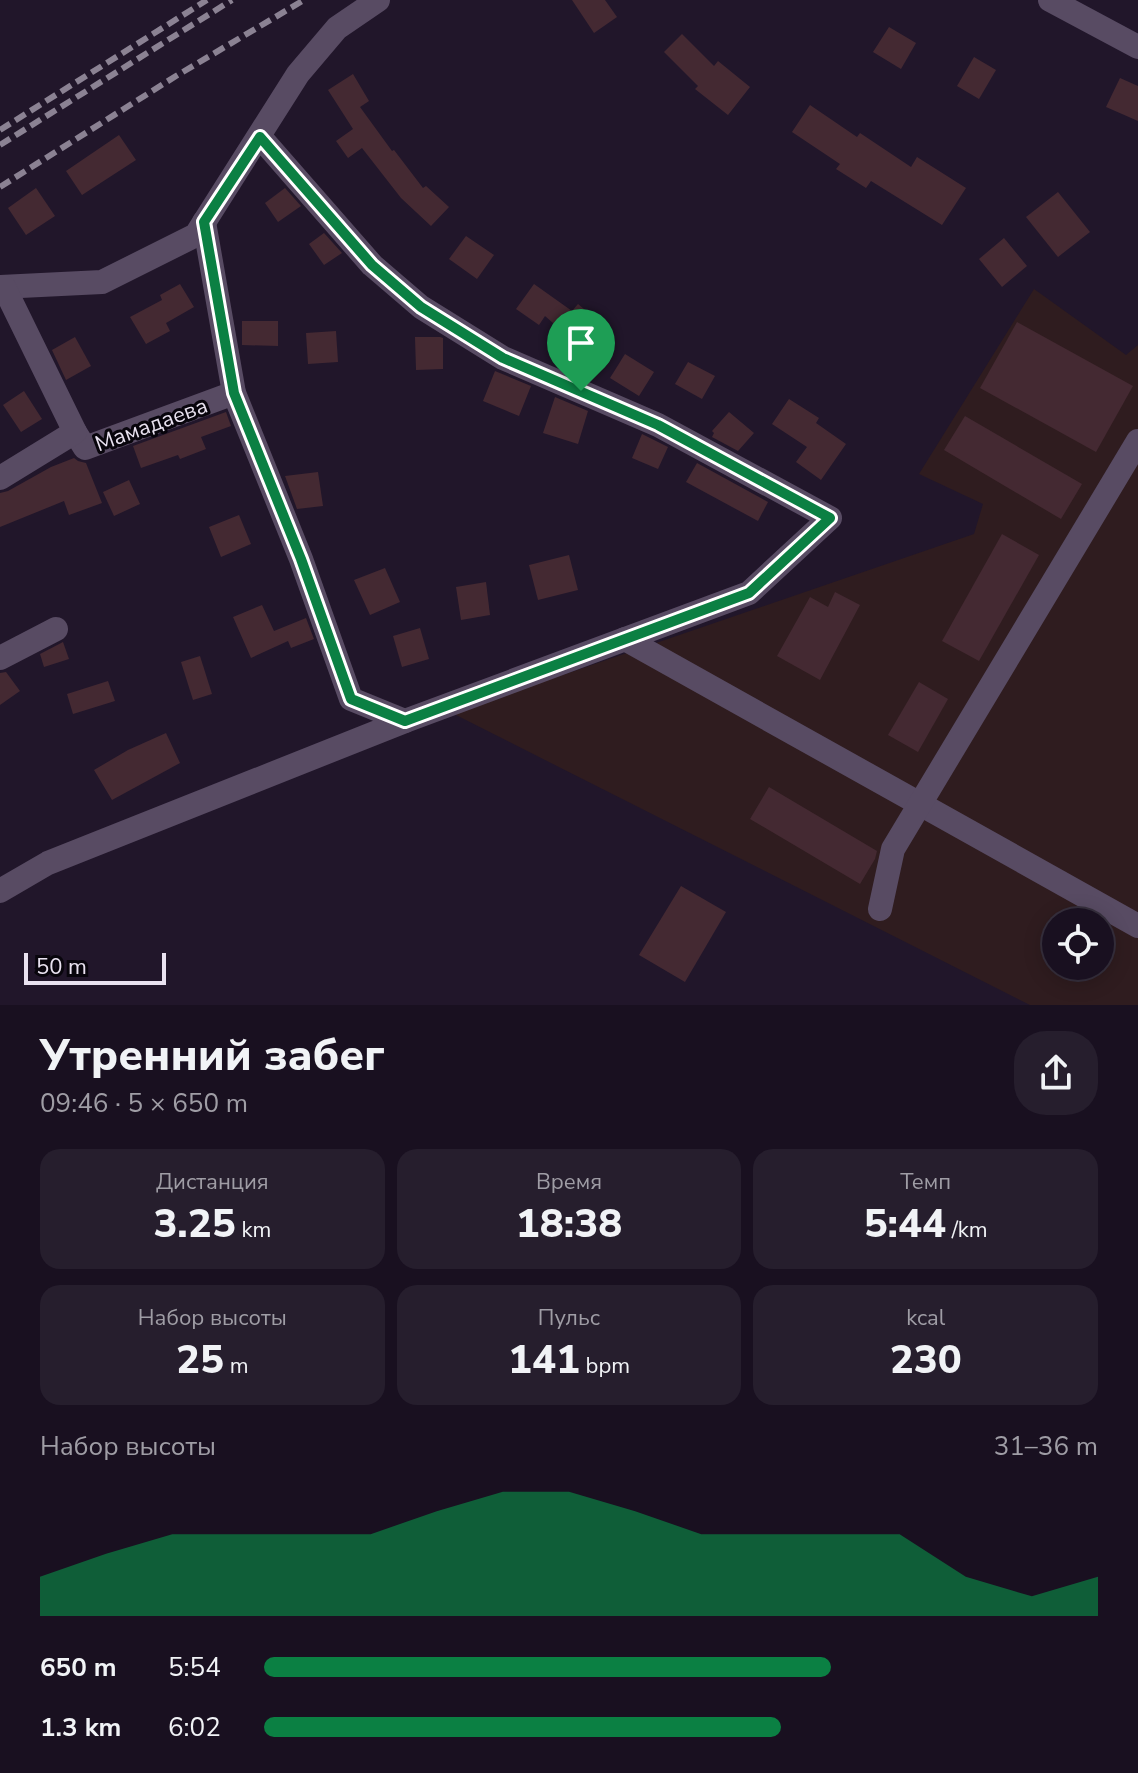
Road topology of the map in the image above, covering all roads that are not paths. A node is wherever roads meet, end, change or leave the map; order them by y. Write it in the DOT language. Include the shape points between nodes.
graph roads {
  1 [pos="378,0"];
  2 [pos="1050,0"];
  3 [pos="1138,47"];
  4 [pos="260,137"];
  5 [pos="204,222"];
  6 [pos="2,287"];
  7 [pos="234,393"];
  8 [pos="75,432"];
  9 [pos="1138,441"];
  10 [pos="0,478"];
  11 [pos="56,629"];
  12 [pos="625,639"];
  13 [pos="0,658"];
  14 [pos="405,721"];
  15 [pos="921,805"];
  16 [pos="0,891"];
  17 [pos="880,909"];
  18 [pos="1138,926"];
  1 -- 4 [label="street" via="337,28 298,74"];
  2 -- 3 [label="street"];
  4 -- 5 [label="street"];
  4 -- 12 [label="street" via="372,265 421,307 503,358 658,425 830,518 749,593"];
  5 -- 6 [label="street" via="196,235 102,282"];
  5 -- 7 [label="street"];
  6 -- 8 [label="street, Мамадаева"];
  7 -- 8 [label="street, Мамадаева" via="85,448"];
  7 -- 14 [label="street" via="351,699"];
  8 -- 10 [label="street, Мамадаева"];
  9 -- 15 [label="street"];
  11 -- 13 [label="street"];
  12 -- 14 [label="street"];
  12 -- 15 [label="street"];
  14 -- 16 [label="street" via="48,863"];
  15 -- 17 [label="street" via="893,849"];
  15 -- 18 [label="street"];
}
